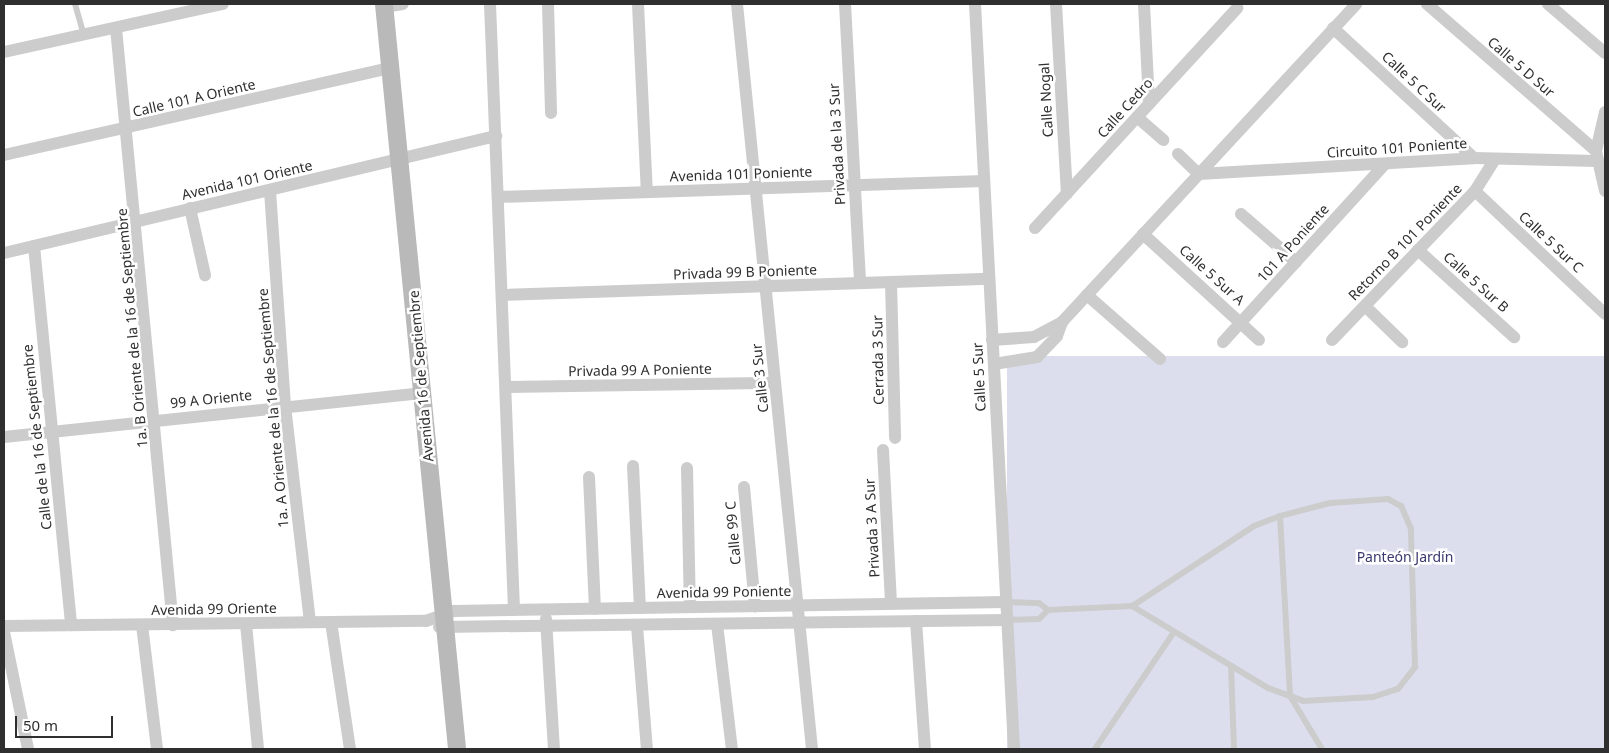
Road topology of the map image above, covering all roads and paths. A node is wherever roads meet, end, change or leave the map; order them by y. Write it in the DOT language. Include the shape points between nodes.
graph roads {
  1 [pos="75,4"];
  2 [pos="223,4"];
  3 [pos="403,4"];
  4 [pos="490,4"];
  5 [pos="548,4"];
  6 [pos="638,4"];
  7 [pos="737,4"];
  8 [pos="845,4"];
  9 [pos="975,4"];
  10 [pos="1056,4"];
  11 [pos="1144,4"];
  12 [pos="1356,4"];
  13 [pos="1427,4"];
  14 [pos="1548,4"];
  15 [pos="384,5"];
  16 [pos="1237,8"];
  17 [pos="116,28"];
  18 [pos="1333,28"];
  19 [pos="84,35"];
  20 [pos="4,52"];
  21 [pos="1605,53"];
  22 [pos="390,68"];
  23 [pos="1149,104"];
  24 [pos="1605,112"];
  25 [pos="551,113"];
  26 [pos="1137,117"];
  27 [pos="127,128"];
  28 [pos="496,136"];
  29 [pos="1163,140"];
  30 [pos="1178,154"];
  31 [pos="4,155"];
  32 [pos="1596,156"];
  33 [pos="1474,158"];
  34 [pos="400,159"];
  35 [pos="1494,160"];
  36 [pos="1384,165"];
  37 [pos="1199,174"];
  38 [pos="984,181"];
  39 [pos="855,185"];
  40 [pos="755,188"];
  41 [pos="270,191"];
  42 [pos="1475,191"];
  43 [pos="1605,191"];
  44 [pos="647,192"];
  45 [pos="1067,194"];
  46 [pos="498,197"];
  47 [pos="190,208"];
  48 [pos="1241,214"];
  49 [pos="137,220"];
  50 [pos="1035,228"];
  51 [pos="1143,234"];
  52 [pos="34,246"];
  53 [pos="1418,250"];
  54 [pos="4,253"];
  55 [pos="1296,262"];
  56 [pos="205,275"];
  57 [pos="989,279"];
  58 [pos="860,282"];
  59 [pos="891,282"];
  60 [pos="765,286"];
  61 [pos="502,295"];
  62 [pos="1087,295"];
  63 [pos="1365,306"];
  64 [pos="1605,314"];
  65 [pos="1062,322"];
  66 [pos="1242,322"];
  67 [pos="1514,336"];
  68 [pos="992,340"];
  69 [pos="1258,340"];
  70 [pos="1332,340"];
  71 [pos="1224,342"];
  72 [pos="1402,342"];
  73 [pos="1160,359"];
  74 [pos="994,364"];
  75 [pos="775,383"];
  76 [pos="506,387"];
  77 [pos="422,393"];
  78 [pos="286,406"];
  79 [pos="156,420"];
  80 [pos="50,431"];
  81 [pos="4,437"];
  82 [pos="895,438"];
  83 [pos="883,450"];
  84 [pos="633,466"];
  85 [pos="687,468"];
  86 [pos="589,477"];
  87 [pos="744,487"];
  88 [pos="1280,516"];
  89 [pos="1006,602"];
  90 [pos="891,604"];
  91 [pos="755,606"];
  92 [pos="798,606"];
  93 [pos="1132,606"];
  94 [pos="690,607"];
  95 [pos="595,608"];
  96 [pos="640,608"];
  97 [pos="546,609"];
  98 [pos="514,610"];
  99 [pos="1048,610"];
  100 [pos="1007,620"];
  101 [pos="916,621"];
  102 [pos="310,622"];
  103 [pos="332,622"];
  104 [pos="444,622"];
  105 [pos="799,623"];
  106 [pos="246,624"];
  107 [pos="718,624"];
  108 [pos="71,625"];
  109 [pos="142,625"];
  110 [pos="173,625"];
  111 [pos="4,626"];
  112 [pos="637,626"];
  113 [pos="547,627"];
  114 [pos="4,632"];
  115 [pos="1174,632"];
  116 [pos="1231,666"];
  117 [pos="1290,696"];
  118 [pos="28,749"];
  119 [pos="157,749"];
  120 [pos="258,749"];
  121 [pos="350,749"];
  122 [pos="457,749"];
  123 [pos="554,749"];
  124 [pos="647,749"];
  125 [pos="732,749"];
  126 [pos="812,749"];
  127 [pos="925,749"];
  128 [pos="1014,749"];
  129 [pos="1096,749"];
  130 [pos="1234,749"];
  131 [pos="1322,749"];
  1 -- 19 [label="lane"];
  2 -- 17 [label="street"];
  3 -- 15 [label="street"];
  4 -- 28 [label="street"];
  5 -- 25 [label="street"];
  6 -- 44 [label="street"];
  7 -- 40 [label="street, Calle 3 Sur"];
  8 -- 39 [label="street, Privada de la 3 Sur"];
  9 -- 38 [label="street, Calle 5 Sur"];
  10 -- 45 [label="street, Calle Nogal"];
  11 -- 23 [label="street"];
  12 -- 18 [label="street"];
  13 -- 32 [label="street, Calle 5 D Sur"];
  14 -- 21 [label="street"];
  15 -- 22 [label="main road, Avenida 16 de Septiembre"];
  16 -- 23 [label="street, Calle Cedro"];
  17 -- 19 [label="street"];
  17 -- 27 [label="street, 1a. B Oriente de la 16 de Septiembre"];
  18 -- 33 [label="street, Calle 5 C Sur"];
  18 -- 37 [label="street"];
  19 -- 20 [label="street"];
  22 -- 27 [label="street, Calle 101 A Oriente"];
  22 -- 34 [label="main road, Avenida 16 de Septiembre"];
  23 -- 26 [label="street, Calle Cedro"];
  24 -- 32 [label="street"];
  26 -- 29 [label="street"];
  26 -- 45 [label="street, Calle Cedro"];
  27 -- 31 [label="street, Calle 101 A Oriente"];
  27 -- 49 [label="street, 1a. B Oriente de la 16 de Septiembre"];
  28 -- 34 [label="street, Avenida 101 Oriente"];
  28 -- 46 [label="street"];
  30 -- 37 [label="street"];
  32 -- 35 [label="street, Circuito 101 Poniente"];
  32 -- 43 [label="street"];
  33 -- 35 [label="street, Circuito 101 Poniente"];
  33 -- 36 [label="street, Circuito 101 Poniente"];
  34 -- 41 [label="street, Avenida 101 Oriente"];
  34 -- 77 [label="main road, Avenida 16 de Septiembre"];
  35 -- 42 [label="street, Retorno B 101 Poniente"];
  36 -- 37 [label="street, Circuito 101 Poniente"];
  36 -- 55 [label="street, 101 A Poniente"];
  37 -- 51 [label="street"];
  38 -- 39 [label="street, Avenida 101 Poniente"];
  38 -- 57 [label="street, Calle 5 Sur"];
  39 -- 40 [label="street, Avenida 101 Poniente"];
  39 -- 58 [label="street, Privada de la 3 Sur"];
  40 -- 44 [label="street, Avenida 101 Poniente"];
  40 -- 60 [label="street, Calle 3 Sur"];
  41 -- 47 [label="street, Avenida 101 Oriente"];
  41 -- 78 [label="street, 1a. A Oriente de la 16 de Septiembre"];
  42 -- 53 [label="street, Retorno B 101 Poniente"];
  42 -- 64 [label="street, Calle 5 Sur C"];
  44 -- 46 [label="street, Avenida 101 Poniente"];
  45 -- 50 [label="street, Calle Cedro"];
  46 -- 61 [label="street"];
  47 -- 49 [label="street, Avenida 101 Oriente"];
  47 -- 56 [label="street"];
  48 -- 55 [label="street"];
  49 -- 52 [label="street, Avenida 101 Oriente"];
  49 -- 79 [label="street, 1a. B Oriente de la 16 de Septiembre"];
  51 -- 62 [label="street"];
  51 -- 66 [label="street, Calle 5 Sur A"];
  52 -- 54 [label="street, Avenida 101 Oriente"];
  52 -- 80 [label="street, Calle de la 16 de Septiembre"];
  53 -- 63 [label="street, Retorno B 101 Poniente"];
  53 -- 67 [label="street, Calle 5 Sur B"];
  55 -- 66 [label="street, 101 A Poniente"];
  57 -- 59 [label="street, Privada 99 B Poniente"];
  57 -- 68 [label="street, Calle 5 Sur"];
  58 -- 59 [label="street, Privada 99 B Poniente"];
  58 -- 60 [label="street, Privada 99 B Poniente"];
  59 -- 82 [label="street, Cerrada 3 Sur"];
  60 -- 61 [label="street, Privada 99 B Poniente"];
  60 -- 75 [label="street, Calle 3 Sur"];
  61 -- 76 [label="street"];
  62 -- 65 [label="street"];
  62 -- 73 [label="street"];
  63 -- 70 [label="street, Retorno B 101 Poniente"];
  63 -- 72 [label="street"];
  65 -- 68 [label="street" via="1034,337"];
  65 -- 74 [label="street" via="1057,336 1037,357"];
  66 -- 69 [label="street, Calle 5 Sur A"];
  66 -- 71 [label="street, 101 A Poniente"];
  68 -- 74 [label="street, Calle 5 Sur"];
  74 -- 89 [label="street, Calle 5 Sur"];
  75 -- 76 [label="street, Privada 99 A Poniente"];
  75 -- 92 [label="street, Calle 3 Sur"];
  76 -- 98 [label="street"];
  77 -- 78 [label="street, 99 A Oriente"];
  77 -- 104 [label="main road, Avenida 16 de Septiembre"];
  78 -- 79 [label="street, 99 A Oriente"];
  78 -- 102 [label="street, 1a. A Oriente de la 16 de Septiembre"];
  79 -- 80 [label="street, 99 A Oriente"];
  79 -- 110 [label="street, 1a. B Oriente de la 16 de Septiembre"];
  80 -- 81 [label="street, 99 A Oriente"];
  80 -- 108 [label="street, Calle de la 16 de Septiembre"];
  83 -- 90 [label="street, Privada 3 A Sur"];
  84 -- 96 [label="street"];
  85 -- 94 [label="street"];
  86 -- 95 [label="street"];
  87 -- 91 [label="street, Calle 99 C"];
  88 -- 93 [label="lane" via="1254,526"];
  88 -- 117 [label="lane"];
  88 -- 117 [label="lane" via="1330,503 1388,499 1401,506 1412,543 1415,667 1406,683 1374,696 1303,700"];
  89 -- 90 [label="street, Avenida 99 Poniente"];
  89 -- 99 [label="lane" via="1039,603"];
  89 -- 100 [label="street, Calle 5 Sur"];
  90 -- 92 [label="street, Avenida 99 Poniente"];
  91 -- 92 [label="street, Avenida 99 Poniente"];
  91 -- 94 [label="street, Avenida 99 Poniente"];
  92 -- 105 [label="street, Calle 3 Sur"];
  93 -- 99 [label="lane"];
  93 -- 115 [label="lane"];
  94 -- 96 [label="street, Avenida 99 Poniente"];
  95 -- 96 [label="street, Avenida 99 Poniente"];
  95 -- 97 [label="street, Avenida 99 Poniente"];
  97 -- 98 [label="street, Avenida 99 Poniente"];
  97 -- 113 [label="street"];
  98 -- 104 [label="street, Avenida 99 Poniente"];
  99 -- 100 [label="lane" via="1039,618"];
  100 -- 101 [label="street"];
  100 -- 128 [label="street, Calle 5 Sur"];
  101 -- 105 [label="street"];
  101 -- 127 [label="street"];
  102 -- 103 [label="street, Avenida 99 Oriente"];
  102 -- 106 [label="street, Avenida 99 Oriente"];
  103 -- 104 [label="street, Avenida 99 Oriente"];
  103 -- 121 [label="street"];
  104 -- 113 [label="street"];
  104 -- 122 [label="main road, Avenida 16 de Septiembre"];
  105 -- 107 [label="street"];
  105 -- 126 [label="street, Calle 3 Sur"];
  106 -- 110 [label="street, Avenida 99 Oriente"];
  106 -- 120 [label="street"];
  107 -- 112 [label="street"];
  107 -- 125 [label="street"];
  108 -- 109 [label="street, Avenida 99 Oriente"];
  108 -- 111 [label="street, Avenida 99 Oriente"];
  109 -- 110 [label="street, Avenida 99 Oriente"];
  109 -- 119 [label="street"];
  112 -- 113 [label="street"];
  112 -- 124 [label="street"];
  113 -- 123 [label="street"];
  114 -- 118 [label="street"];
  115 -- 116 [label="lane"];
  115 -- 129 [label="lane" via="1098,740"];
  116 -- 117 [label="lane"];
  116 -- 130 [label="lane"];
  117 -- 131 [label="lane"];
}
